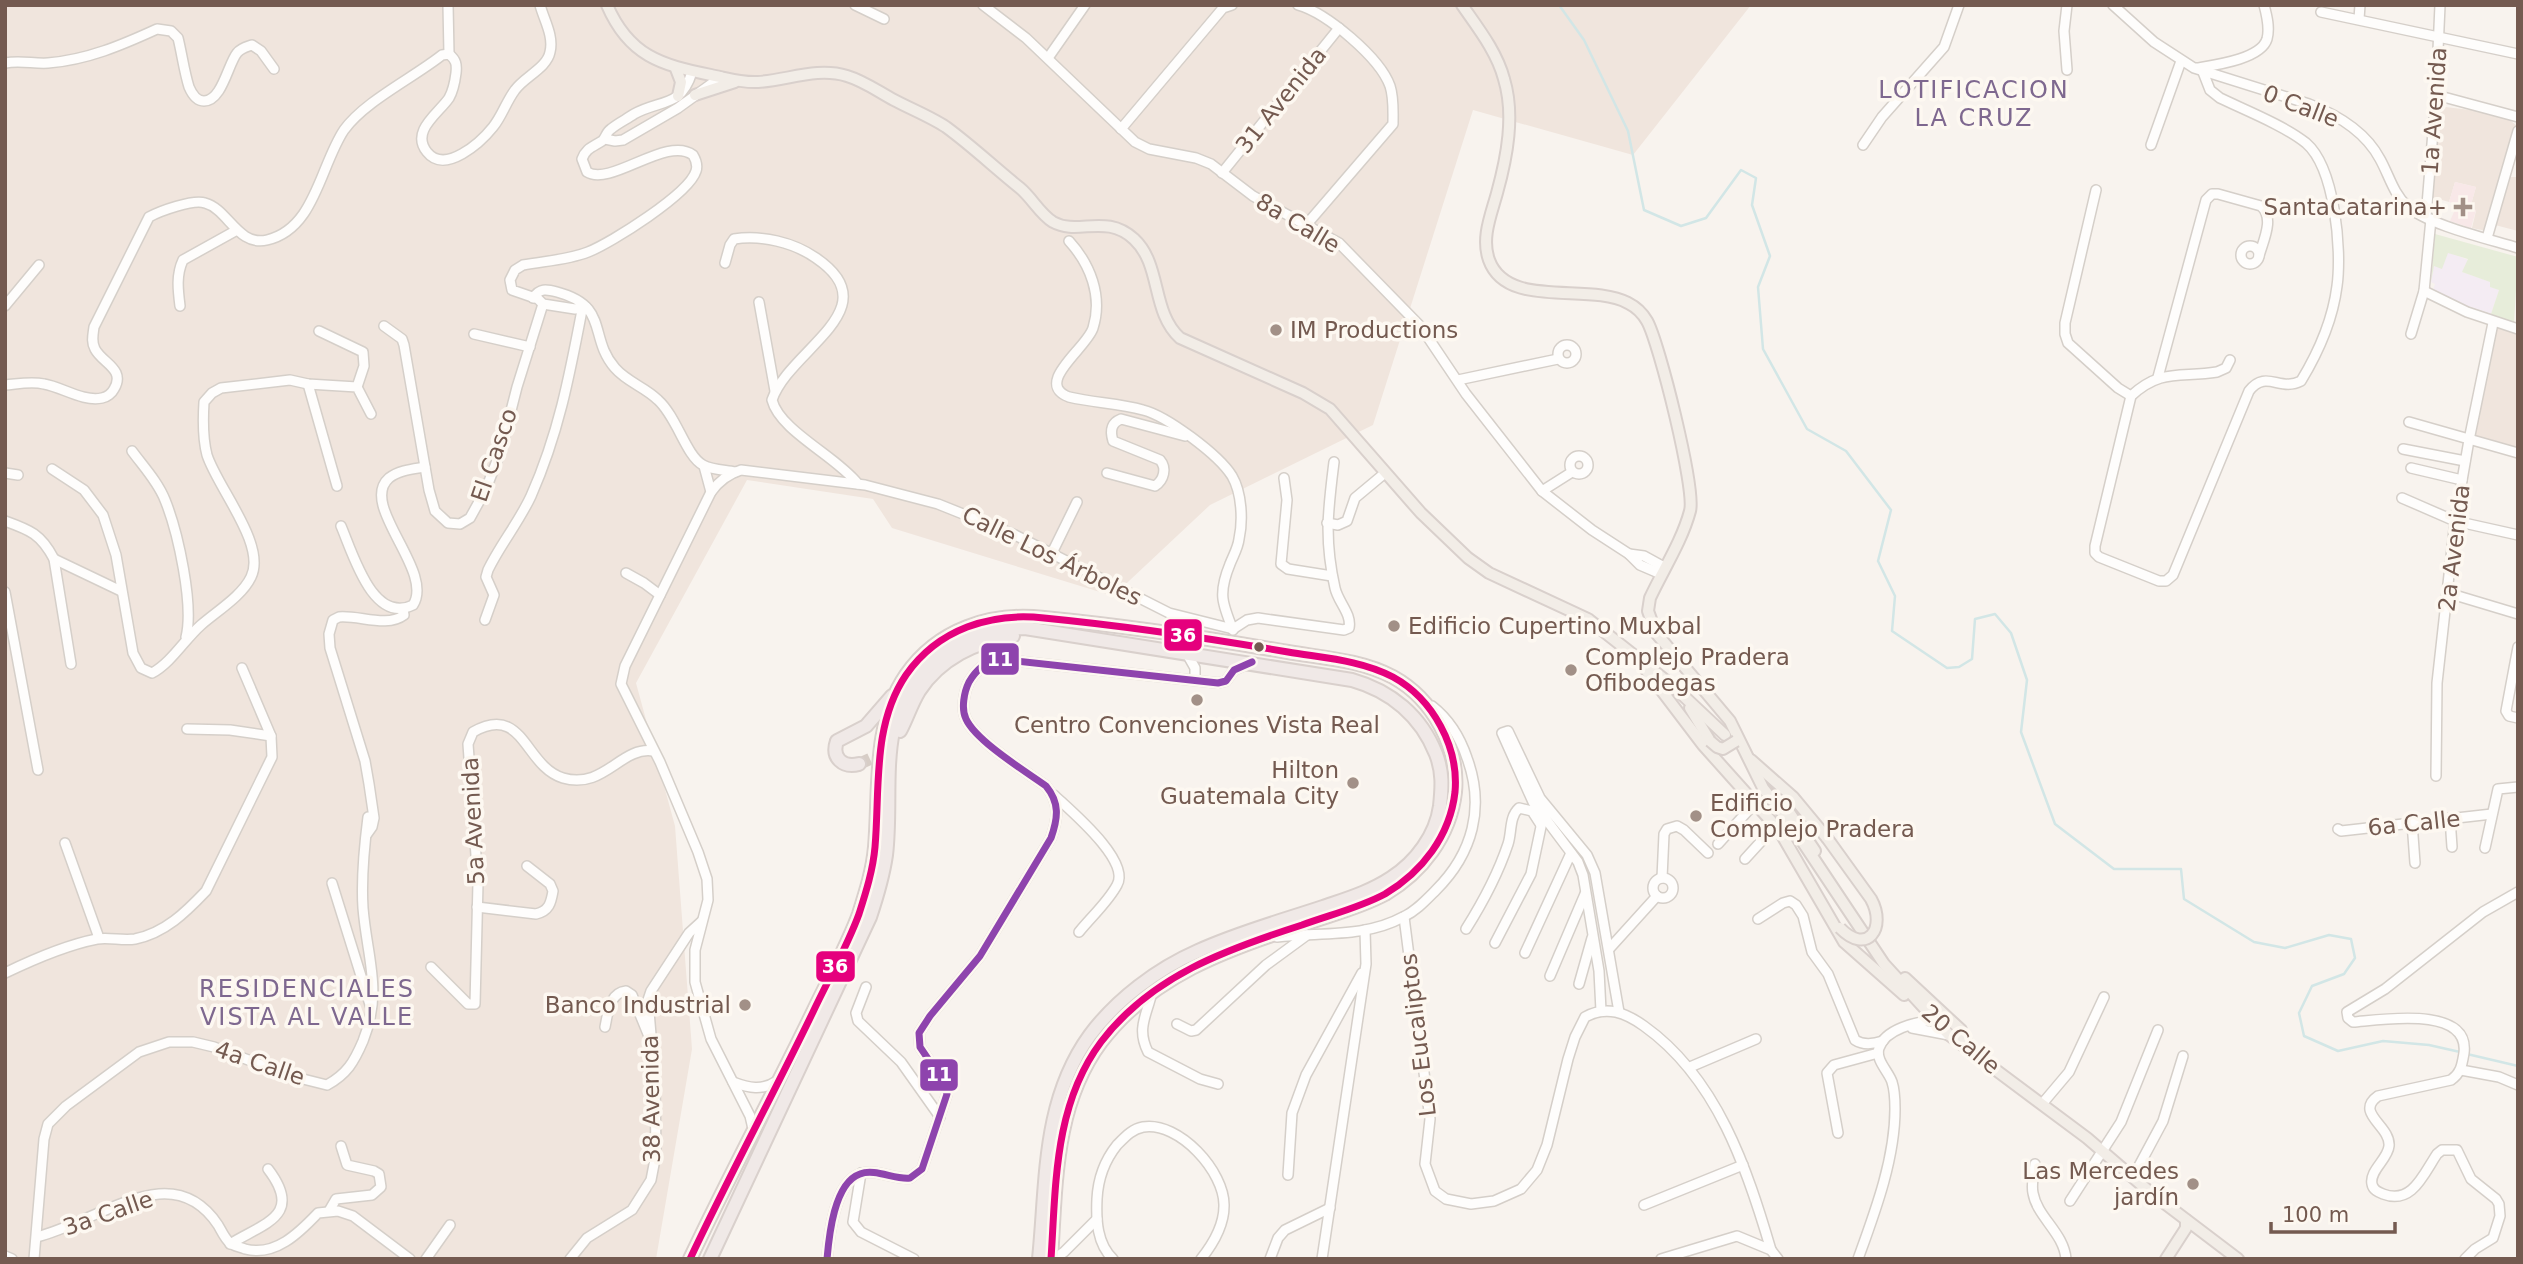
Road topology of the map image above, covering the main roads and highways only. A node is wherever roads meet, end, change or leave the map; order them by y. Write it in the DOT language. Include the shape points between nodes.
graph roads {
  1 [pos="607,5"];
  2 [pos="1462,5"];
  3 [pos="676,69"];
  4 [pos="738,81"];
  5 [pos="695,95"];
  6 [pos="678,96"];
  7 [pos="1083,637"];
  8 [pos="1636,657"];
  9 [pos="897,691"];
  10 [pos="1681,695"];
  11 [pos="900,732"];
  12 [pos="1721,732"];
  13 [pos="1738,740"];
  14 [pos="1749,758"];
  15 [pos="859,764"];
  16 [pos="1778,797"];
  17 [pos="1777,827"];
  18 [pos="1920,1005"];
  19 [pos="1970,1050"];
  20 [pos="724,1191"];
  21 [pos="2186,1220"];
  22 [pos="2199,1230"];
  23 [pos="720,1238"];
  24 [pos="696,1257"];
  25 [pos="710,1259"];
  26 [pos="1039,1259"];
  27 [pos="1053,1259"];
  28 [pos="2166,1259"];
  29 [pos="2173,1259"];
  30 [pos="2238,1259"];
  1 -- 3 [label="main road" via="636,47"];
  2 -- 13 [label="main road, 20 Calle" via="1497,61 1509,108 1503,172 1485,237 1493,269 1525,289 1587,292 1628,303 1648,323 1691,490 1691,510 1650,597 1648,611 1660,639 1723,712"];
  3 -- 4 [label="main road"];
  3 -- 6 [label="main road" via="681,79"];
  4 -- 5 [label="main road"];
  4 -- 8 [label="main road" via="822,72 849,76 944,126 1053,222 1120,230 1144,252 1164,316 1180,338 1315,399 1336,415 1421,513 1468,558 1489,573 1588,619"];
  7 -- 11 [label="highway" via="1017,635 963,651 921,688"];
  7 -- 23 [label="highway" via="1025,628 980,633 940,654 910,688 893,733 888,835 878,893 858,946"];
  7 -- 26 [label="highway" via="1352,680 1385,692 1425,732 1439,762 1442,787 1438,818 1418,855 1391,878 1359,895 1199,950 1152,977 1107,1016 1071,1066 1060,1091 1046,1161"];
  8 -- 10 [label="main road"];
  8 -- 17 [label="main road" via="1703,745"];
  9 -- 15 [label="highway" via="866,726 837,741 834,752 839,760"];
  9 -- 20 [label="highway" via="882,735 876,844 856,922"];
  9 -- 27 [label="highway" via="929,649 986,620 1032,617 1232,636 1356,664 1395,678 1437,720 1455,764 1451,812 1437,843 1415,872 1387,892 1344,911 1258,939 1173,977 1152,992 1141,1009 1116,1025 1096,1049 1068,1107 1058,1160"];
  10 -- 12 [label="main road"];
  10 -- 13 [label="main road, bridge" via="1717,747 1723,749"];
  13 -- 14 [label="main road, 20 Calle"];
  14 -- 17 [label="main road, bridge" via="1793,797 1827,838 1876,908 1879,923 1874,933 1856,940 1840,928 1796,846"];
  14 -- 18 [label="main road, 20 Calle" via="1763,788 1884,964"];
  16 -- 19 [label="main road" via="1884,954 1961,1030"];
  17 -- 18 [label="main road" via="1844,942"];
  18 -- 19 [label="main road, 20 Calle"];
  19 -- 21 [label="main road, 20 Calle"];
  20 -- 23 [label="highway" via="725,1202 710,1234 713,1240"];
  20 -- 24 [label="highway"];
  21 -- 22 [label="main road, 20 Calle"];
  21 -- 28 [label="main road" via="2186,1228"];
  22 -- 29 [label="main road" via="2189,1234"];
  22 -- 30 [label="main road, 20 Calle"];
  23 -- 25 [label="highway"];
}
